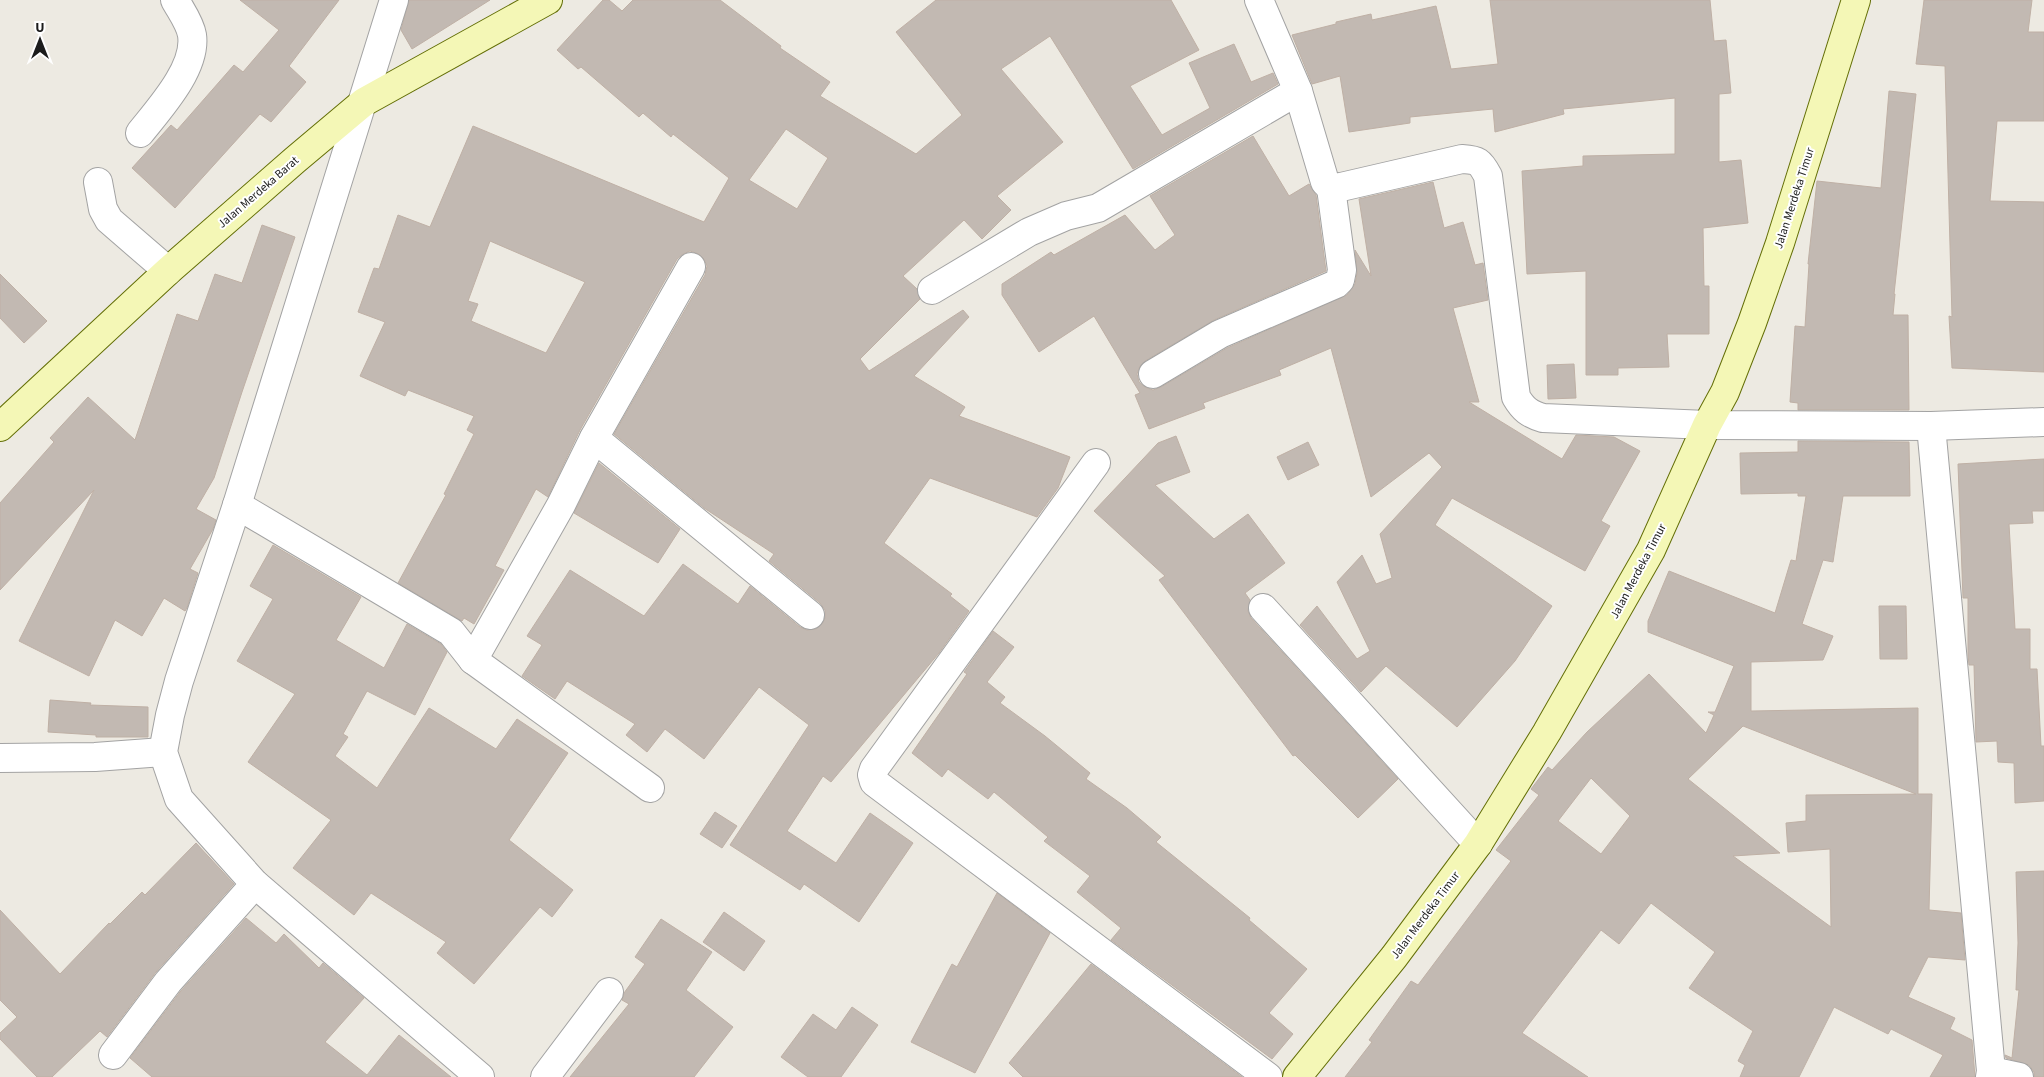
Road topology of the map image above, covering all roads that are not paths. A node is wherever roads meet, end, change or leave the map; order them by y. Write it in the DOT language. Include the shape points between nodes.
graph roads {
  1 [pos="175,0"];
  2 [pos="394,0"];
  3 [pos="548,0"];
  4 [pos="1259,0"];
  5 [pos="1856,0"];
  6 [pos="1298,92"];
  7 [pos="364,102"];
  8 [pos="140,133"];
  9 [pos="98,182"];
  10 [pos="1331,188"];
  11 [pos="691,267"];
  12 [pos="168,271"];
  13 [pos="932,290"];
  14 [pos="1153,374"];
  15 [pos="2044,422"];
  16 [pos="1707,425"];
  17 [pos="1930,426"];
  18 [pos="0,427"];
  19 [pos="594,438"];
  20 [pos="1096,463"];
  21 [pos="237,505"];
  22 [pos="1263,608"];
  23 [pos="810,615"];
  24 [pos="473,660"];
  25 [pos="163,752"];
  26 [pos="0,758"];
  27 [pos="650,788"];
  28 [pos="1478,844"];
  29 [pos="256,884"];
  30 [pos="609,992"];
  31 [pos="113,1055"];
  32 [pos="1990,1074"];
  33 [pos="480,1077"];
  34 [pos="545,1077"];
  35 [pos="1268,1077"];
  36 [pos="1297,1077"];
  37 [pos="2019,1077"];
  1 -- 8 [label="street" via="192,34 193,47 179,83"];
  2 -- 7 [label="street"];
  3 -- 7 [label="main road, Jalan Merdeka Barat"];
  4 -- 6 [label="street"];
  5 -- 16 [label="main road, Jalan Merdeka Timur" via="1780,243 1725,392"];
  6 -- 10 [label="street" via="1326,182"];
  6 -- 13 [label="street" via="1098,208 1066,216 1029,232"];
  7 -- 12 [label="main road, Jalan Merdeka Barat"];
  7 -- 21 [label="street"];
  9 -- 12 [label="street" via="103,209 109,220"];
  10 -- 14 [label="street" via="1342,270 1340,280 1220,334"];
  10 -- 16 [label="street" via="1462,159 1482,164 1488,176 1516,397 1522,408 1543,418"];
  11 -- 19 [label="street"];
  12 -- 18 [label="main road, Jalan Merdeka Barat"];
  15 -- 17 [label="street"];
  16 -- 17 [label="street"];
  16 -- 28 [label="main road, Jalan Merdeka Timur" via="1651,550 1547,732"];
  17 -- 32 [label="street"];
  19 -- 23 [label="street"];
  19 -- 24 [label="street" via="561,505"];
  20 -- 35 [label="street" via="872,775 874,782"];
  21 -- 24 [label="street" via="451,632"];
  21 -- 25 [label="street" via="179,681"];
  22 -- 28 [label="street"];
  24 -- 27 [label="street"];
  25 -- 26 [label="street"];
  25 -- 29 [label="street" via="179,799"];
  28 -- 36 [label="main road, Jalan Merdeka Timur" via="1394,957"];
  29 -- 31 [label="street" via="168,982"];
  29 -- 33 [label="street"];
  30 -- 34 [label="street"];
  32 -- 37 [label="street"];
}
